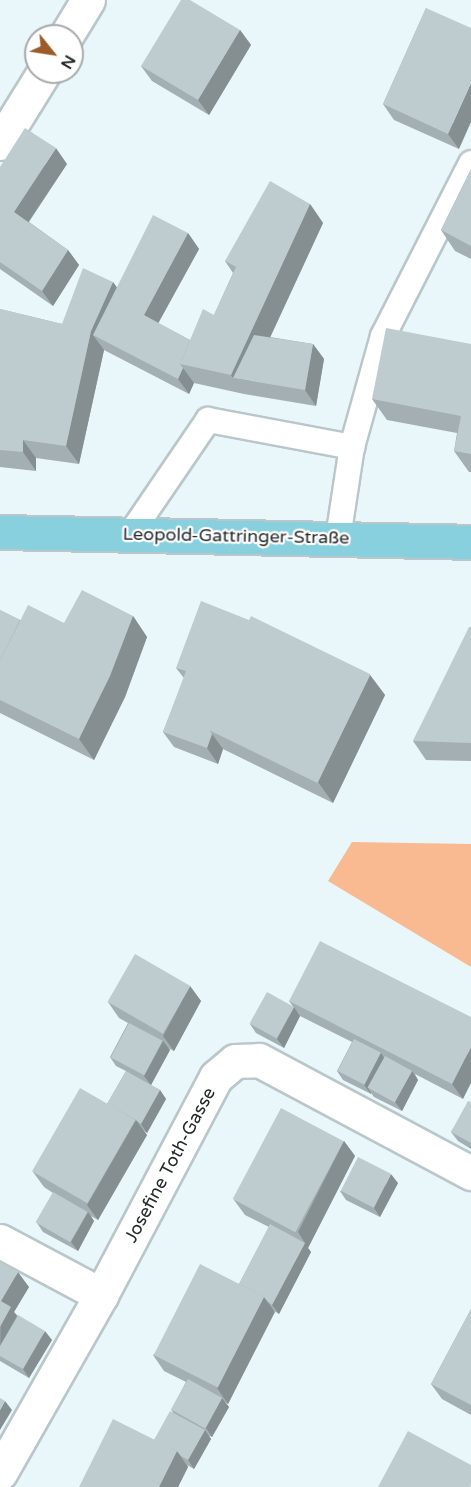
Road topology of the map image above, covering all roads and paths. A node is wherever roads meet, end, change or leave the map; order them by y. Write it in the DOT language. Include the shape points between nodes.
graph roads {
  1 [pos="88,0"];
  2 [pos="73,24"];
  3 [pos="37,84"];
  4 [pos="0,143"];
  5 [pos="471,163"];
  6 [pos="352,447"];
  7 [pos="0,532"];
  8 [pos="131,533"];
  9 [pos="338,538"];
  10 [pos="471,542"];
  11 [pos="471,1173"];
  12 [pos="0,1241"];
  13 [pos="101,1295"];
  14 [pos="0,1473"];
  1 -- 2 [label="street"];
  3 -- 4 [label="street"];
  5 -- 6 [label="lane" via="383,336"];
  6 -- 8 [label="lane" via="208,420"];
  6 -- 9 [label="lane"];
  7 -- 8 [label="main road, Leopold-Gattringer-Straße"];
  8 -- 9 [label="main road, Leopold-Gattringer-Straße"];
  9 -- 10 [label="main road, Leopold-Gattringer-Straße"];
  11 -- 13 [label="street, Josefine Toth-Gasse" via="259,1060 235,1061 216,1077"];
  12 -- 13 [label="street"];
  13 -- 14 [label="street, Josefine Toth-Gasse"];
}
